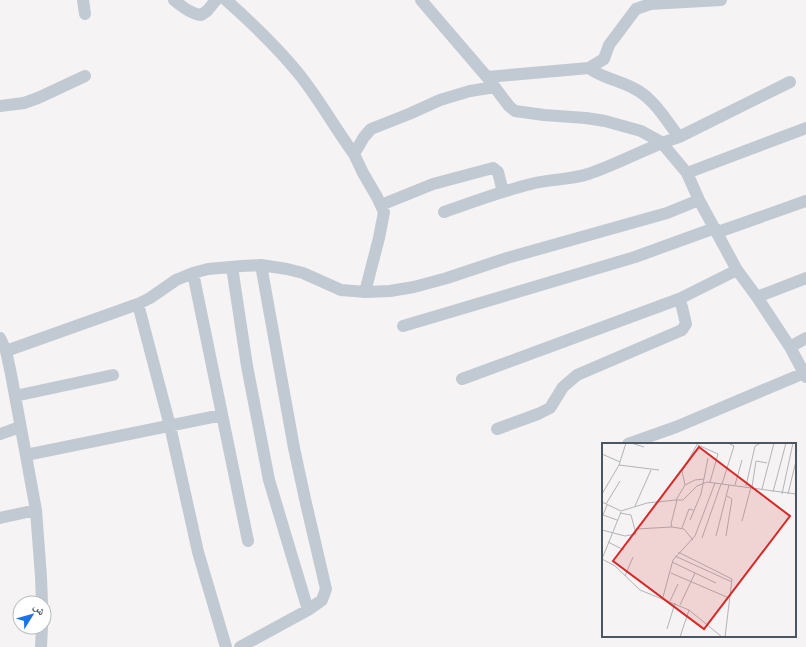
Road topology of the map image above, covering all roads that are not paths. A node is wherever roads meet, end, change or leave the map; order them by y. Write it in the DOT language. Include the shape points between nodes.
graph roads {
  1 [pos="83,0"];
  2 [pos="174,0"];
  3 [pos="216,0"];
  4 [pos="226,0"];
  5 [pos="421,0"];
  6 [pos="721,0"];
  7 [pos="85,14"];
  8 [pos="589,68"];
  9 [pos="85,76"];
  10 [pos="487,77"];
  11 [pos="790,82"];
  12 [pos="494,87"];
  13 [pos="0,106"];
  14 [pos="806,128"];
  15 [pos="679,137"];
  16 [pos="661,142"];
  17 [pos="354,154"];
  18 [pos="687,173"];
  19 [pos="503,192"];
  20 [pos="699,200"];
  21 [pos="806,201"];
  22 [pos="381,205"];
  23 [pos="444,212"];
  24 [pos="716,230"];
  25 [pos="261,265"];
  26 [pos="232,267"];
  27 [pos="737,270"];
  28 [pos="193,273"];
  29 [pos="806,278"];
  30 [pos="365,292"];
  31 [pos="757,297"];
  32 [pos="679,298"];
  33 [pos="138,304"];
  34 [pos="403,326"];
  35 [pos="0,338"];
  36 [pos="806,338"];
  37 [pos="790,347"];
  38 [pos="6,351"];
  39 [pos="113,375"];
  40 [pos="805,375"];
  41 [pos="462,379"];
  42 [pos="15,396"];
  43 [pos="222,415"];
  44 [pos="170,426"];
  45 [pos="20,427"];
  46 [pos="497,429"];
  47 [pos="0,434"];
  48 [pos="631,443"];
  49 [pos="26,455"];
  50 [pos="36,510"];
  51 [pos="0,518"];
  52 [pos="248,542"];
  53 [pos="42,595"];
  54 [pos="308,610"];
  55 [pos="42,635"];
  56 [pos="41,647"];
  57 [pos="226,647"];
  58 [pos="240,647"];
  1 -- 7 [label="street"];
  2 -- 3 [label="street" via="200,16"];
  4 -- 17 [label="street" via="265,36 299,74"];
  5 -- 10 [label="street"];
  6 -- 8 [label="street" via="650,4 636,9 609,45 604,59"];
  8 -- 10 [label="street"];
  8 -- 15 [label="street" via="596,74 634,88 646,96"];
  9 -- 13 [label="street" via="24,103"];
  10 -- 12 [label="street"];
  11 -- 15 [label="street"];
  12 -- 16 [label="street" via="515,111 605,121 641,131"];
  12 -- 17 [label="street" via="440,100 371,129"];
  14 -- 18 [label="street"];
  15 -- 16 [label="street"];
  16 -- 18 [label="street"];
  16 -- 19 [label="street" via="587,174 532,183"];
  17 -- 22 [label="street"];
  18 -- 20 [label="street"];
  19 -- 22 [label="street" via="498,172 493,168 433,184"];
  19 -- 23 [label="street"];
  20 -- 24 [label="street"];
  20 -- 30 [label="street" via="667,213 507,258 447,278 414,287"];
  21 -- 24 [label="street"];
  22 -- 30 [label="street" via="384,212 382,225"];
  24 -- 27 [label="street"];
  24 -- 34 [label="street"];
  25 -- 26 [label="street"];
  25 -- 30 [label="street" via="303,273 341,290"];
  25 -- 54 [label="street" via="294,448 326,589 322,600"];
  26 -- 28 [label="street" via="208,268"];
  26 -- 54 [label="street" via="246,366 268,480"];
  27 -- 31 [label="street"];
  27 -- 32 [label="street"];
  28 -- 33 [label="street" via="176,280"];
  28 -- 43 [label="street"];
  29 -- 31 [label="street"];
  31 -- 37 [label="street"];
  32 -- 41 [label="street"];
  32 -- 46 [label="street" via="686,324 682,330 577,375 563,387 550,408"];
  33 -- 38 [label="street"];
  33 -- 44 [label="street"];
  35 -- 38 [label="street"];
  36 -- 37 [label="street"];
  37 -- 40 [label="street"];
  38 -- 42 [label="street"];
  39 -- 42 [label="street"];
  40 -- 48 [label="street"];
  42 -- 45 [label="street"];
  43 -- 44 [label="street"];
  43 -- 52 [label="street"];
  44 -- 49 [label="street"];
  44 -- 57 [label="street" via="198,552"];
  45 -- 47 [label="street"];
  45 -- 49 [label="street"];
  49 -- 50 [label="street"];
  50 -- 51 [label="street"];
  50 -- 53 [label="street"];
  54 -- 58 [label="street"];
  55 -- 56 [label="street"];
}
